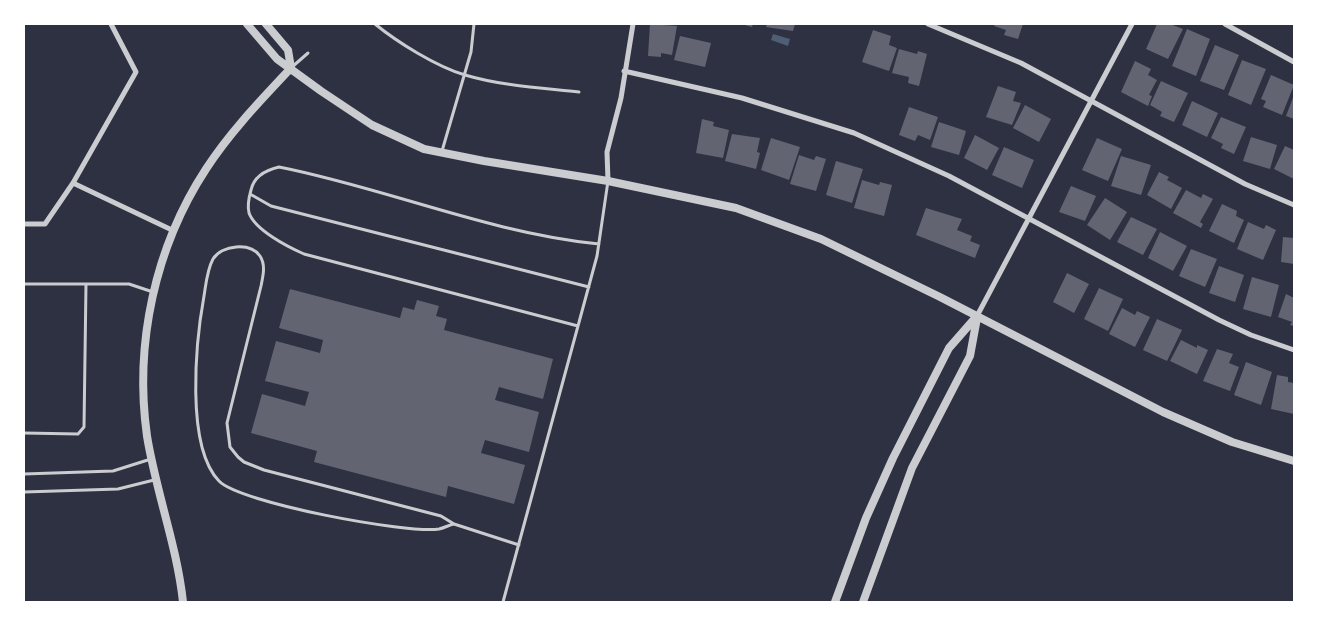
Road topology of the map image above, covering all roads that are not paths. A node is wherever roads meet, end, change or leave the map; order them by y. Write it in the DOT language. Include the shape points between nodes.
graph roads {
  1 [pos="111,24"];
  2 [pos="248,24"];
  3 [pos="266,24"];
  4 [pos="375,24"];
  5 [pos="474,24"];
  6 [pos="633,24"];
  7 [pos="928,24"];
  8 [pos="1132,24"];
  9 [pos="1225,24"];
  10 [pos="308,53"];
  11 [pos="1294,62"];
  12 [pos="291,68"];
  13 [pos="624,71"];
  14 [pos="464,75"];
  15 [pos="580,92"];
  16 [pos="1092,101"];
  17 [pos="442,153"];
  18 [pos="608,181"];
  19 [pos="73,183"];
  20 [pos="250,194"];
  21 [pos="1294,205"];
  22 [pos="1029,218"];
  23 [pos="24,224"];
  24 [pos="174,231"];
  25 [pos="599,244"];
  26 [pos="24,284"];
  27 [pos="86,284"];
  28 [pos="589,287"];
  29 [pos="154,292"];
  30 [pos="977,316"];
  31 [pos="578,326"];
  32 [pos="1294,350"];
  33 [pos="24,433"];
  34 [pos="152,459"];
  35 [pos="1294,461"];
  36 [pos="24,474"];
  37 [pos="156,479"];
  38 [pos="24,492"];
  39 [pos="454,524"];
  40 [pos="519,545"];
  41 [pos="182,602"];
  42 [pos="503,602"];
  43 [pos="835,602"];
  44 [pos="863,602"];
  1 -- 19 [label="street" via="136,72"];
  2 -- 12 [label="street" via="277,59"];
  3 -- 12 [label="street" via="288,50"];
  4 -- 14 [label="lane" via="398,42"];
  5 -- 14 [label="lane"];
  6 -- 13 [label="street"];
  7 -- 16 [label="street" via="1021,62"];
  8 -- 16 [label="street"];
  9 -- 11 [label="street"];
  10 -- 12 [label="lane"];
  12 -- 17 [label="street" via="372,125 424,149"];
  12 -- 24 [label="street" via="232,134 206,169"];
  13 -- 18 [label="street" via="608,152"];
  13 -- 22 [label="street" via="742,98 854,133 949,176"];
  14 -- 15 [label="lane" via="517,86"];
  14 -- 17 [label="lane"];
  16 -- 21 [label="street" via="1245,184"];
  16 -- 22 [label="street"];
  17 -- 18 [label="street"];
  18 -- 25 [label="lane"];
  18 -- 30 [label="street" via="736,208 821,239"];
  19 -- 23 [label="street" via="45,224"];
  19 -- 24 [label="street"];
  20 -- 25 [label="lane" via="260,174 279,167 489,223 569,241"];
  20 -- 28 [label="lane" via="272,206"];
  20 -- 31 [label="lane" via="249,212 253,221 276,240 304,254"];
  22 -- 30 [label="street"];
  22 -- 32 [label="street" via="1219,320"];
  24 -- 29 [label="street"];
  25 -- 28 [label="lane"];
  26 -- 27 [label="lane"];
  27 -- 29 [label="lane" via="129,284"];
  27 -- 33 [label="lane" via="84,427 78,434"];
  28 -- 31 [label="lane"];
  29 -- 34 [label="street" via="147,324 143,378"];
  30 -- 35 [label="street" via="1163,412 1232,442"];
  30 -- 43 [label="street" via="949,348 893,458 866,518"];
  30 -- 44 [label="street" via="970,356 912,468"];
  31 -- 40 [label="lane"];
  34 -- 36 [label="lane" via="113,472"];
  34 -- 37 [label="street"];
  37 -- 38 [label="lane" via="118,489"];
  37 -- 41 [label="street" via="172,540"];
  39 -- 39 [label="lane" via="422,510 264,470 238,457 230,447 227,423 261,286 263,262 259,255 243,247 221,252 214,258 208,274 196,356 196,401 200,438 218,480 227,488 246,494 344,519 439,529"];
  39 -- 40 [label="lane"];
  40 -- 42 [label="lane"];
}
